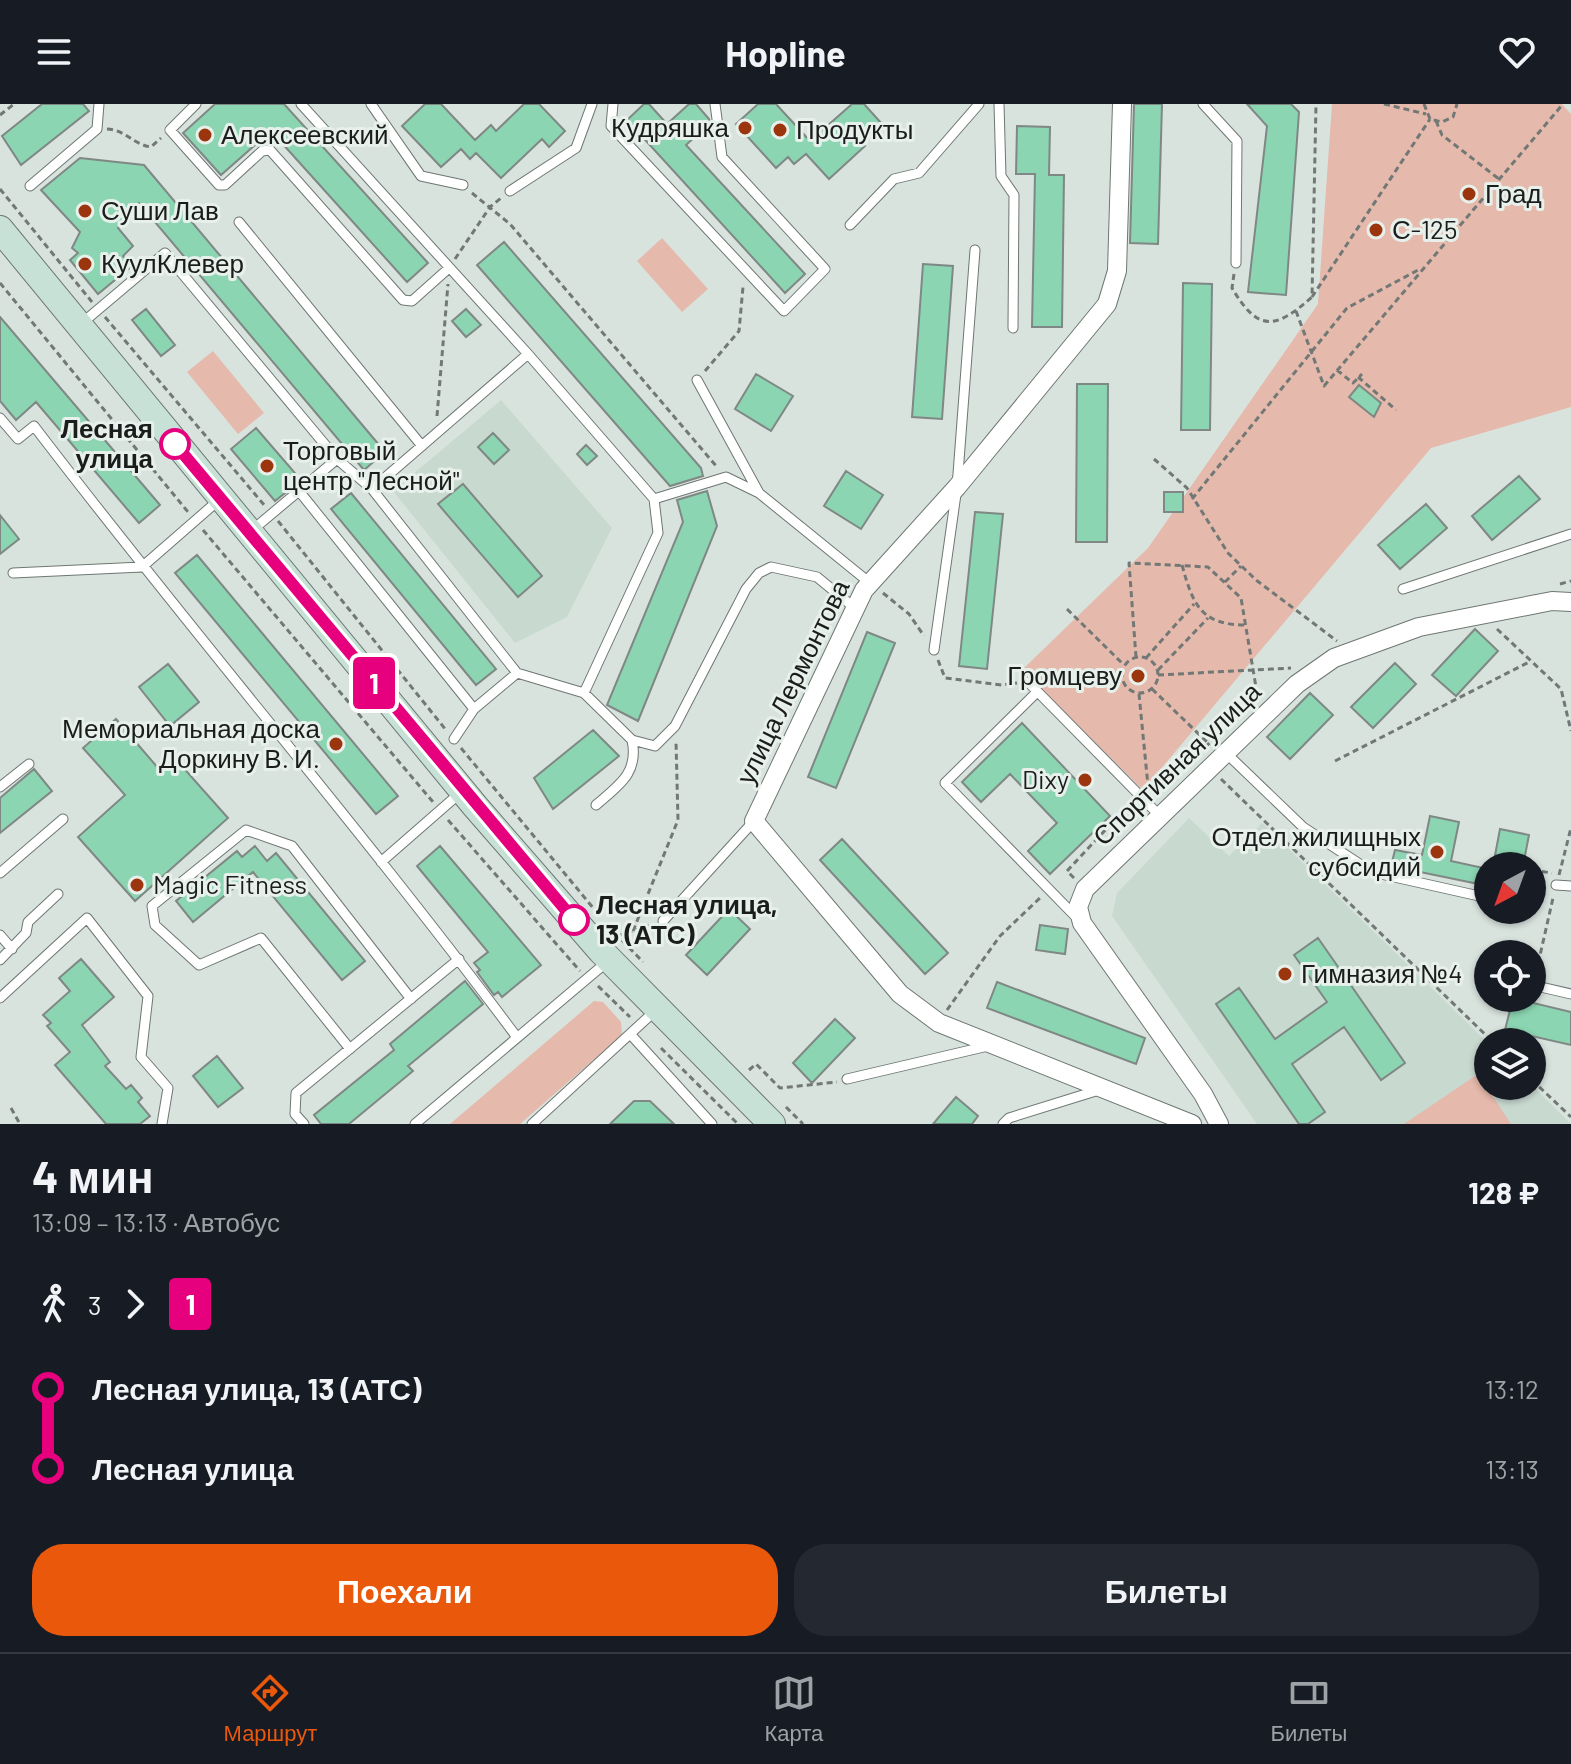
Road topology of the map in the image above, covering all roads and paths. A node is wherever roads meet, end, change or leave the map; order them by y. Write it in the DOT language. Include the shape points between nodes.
graph roads {
  1 [pos="14,104"];
  2 [pos="99,104"];
  3 [pos="196,104"];
  4 [pos="301,104"];
  5 [pos="371,104"];
  6 [pos="592,104"];
  7 [pos="613,104"];
  8 [pos="715,104"];
  9 [pos="979,104"];
  10 [pos="999,104"];
  11 [pos="1122,104"];
  12 [pos="1203,104"];
  13 [pos="1316,104"];
  14 [pos="1384,104"];
  15 [pos="1424,104"];
  16 [pos="1457,104"];
  17 [pos="1563,104"];
  18 [pos="1426,114"];
  19 [pos="0,115"];
  20 [pos="1430,119"];
  21 [pos="1436,121"];
  22 [pos="97,129"];
  23 [pos="151,147"];
  24 [pos="1499,179"];
  25 [pos="463,185"];
  26 [pos="30,186"];
  27 [pos="0,189"];
  28 [pos="510,191"];
  29 [pos="490,207"];
  30 [pos="239,222"];
  31 [pos="850,225"];
  32 [pos="0,229"];
  33 [pos="975,250"];
  34 [pos="1236,263"];
  35 [pos="1425,266"];
  36 [pos="449,268"];
  37 [pos="745,271"];
  38 [pos="0,283"];
  39 [pos="1312,297"];
  40 [pos="1296,311"];
  41 [pos="88,318"];
  42 [pos="1013,328"];
  43 [pos="1310,353"];
  44 [pos="528,354"];
  45 [pos="1337,370"];
  46 [pos="697,380"];
  47 [pos="1396,410"];
  48 [pos="0,418"];
  49 [pos="435,434"];
  50 [pos="422,446"];
  51 [pos="337,459"];
  52 [pos="1154,459"];
  53 [pos="726,477"];
  54 [pos="957,487"];
  55 [pos="372,489"];
  56 [pos="299,491"];
  57 [pos="759,493"];
  58 [pos="220,499"];
  59 [pos="654,499"];
  60 [pos="1192,499"];
  61 [pos="272,514"];
  62 [pos="194,520"];
  63 [pos="249,533"];
  64 [pos="1571,534"];
  65 [pos="1182,565"];
  66 [pos="1241,566"];
  67 [pos="142,567"];
  68 [pos="13,573"];
  69 [pos="1225,582"];
  70 [pos="870,583"];
  71 [pos="1403,589"];
  72 [pos="1571,602"];
  73 [pos="1195,603"];
  74 [pos="856,609"];
  75 [pos="1067,609"];
  76 [pos="1480,613"];
  77 [pos="1208,618"];
  78 [pos="1246,625"];
  79 [pos="934,650"];
  80 [pos="1352,653"];
  81 [pos="1136,657"];
  82 [pos="1146,658"];
  83 [pos="1531,661"];
  84 [pos="1124,665"];
  85 [pos="1295,667"];
  86 [pos="517,673"];
  87 [pos="1158,673"];
  88 [pos="1254,673"];
  89 [pos="1121,678"];
  90 [pos="1028,682"];
  91 [pos="1152,689"];
  92 [pos="1037,692"];
  93 [pos="584,693"];
  94 [pos="1139,694"];
  95 [pos="474,709"];
  96 [pos="1264,717"];
  97 [pos="675,726"];
  98 [pos="1571,731"];
  99 [pos="454,739"];
  100 [pos="632,740"];
  101 [pos="1208,743"];
  102 [pos="1226,753"];
  103 [pos="1335,761"];
  104 [pos="29,764"];
  105 [pos="1209,768"];
  106 [pos="0,787"];
  107 [pos="463,791"];
  108 [pos="1156,796"];
  109 [pos="596,805"];
  110 [pos="441,811"];
  111 [pos="1160,816"];
  112 [pos="63,819"];
  113 [pos="754,821"];
  114 [pos="451,824"];
  115 [pos="1571,828"];
  116 [pos="381,862"];
  117 [pos="1067,871"];
  118 [pos="0,873"];
  119 [pos="1546,875"];
  120 [pos="1558,880"];
  121 [pos="1571,886"];
  122 [pos="1049,889"];
  123 [pos="58,894"];
  124 [pos="1474,895"];
  125 [pos="663,921"];
  126 [pos="1082,923"];
  127 [pos="633,931"];
  128 [pos="0,935"];
  129 [pos="1544,940"];
  130 [pos="12,949"];
  131 [pos="459,959"];
  132 [pos="609,959"];
  133 [pos="0,960"];
  134 [pos="1546,988"];
  135 [pos="1571,994"];
  136 [pos="0,998"];
  137 [pos="411,999"];
  138 [pos="658,1009"];
  139 [pos="939,1023"];
  140 [pos="1478,1028"];
  141 [pos="516,1036"];
  142 [pos="632,1036"];
  143 [pos="996,1044"];
  144 [pos="350,1049"];
  145 [pos="749,1070"];
  146 [pos="847,1079"];
  147 [pos="1103,1089"];
  148 [pos="1546,1093"];
  149 [pos="11,1108"];
  150 [pos="1571,1117"];
  151 [pos="20,1124"];
  152 [pos="162,1124"];
  153 [pos="304,1124"];
  154 [pos="415,1124"];
  155 [pos="532,1124"];
  156 [pos="712,1124"];
  157 [pos="772,1124"];
  158 [pos="1003,1124"];
  159 [pos="1192,1124"];
  160 [pos="1219,1124"];
  1 -- 19 [label="path"];
  2 -- 22 [label="lane"];
  3 -- 36 [label="lane" via="170,130 219,185 270,150 403,300 412,301"];
  4 -- 36 [label="lane"];
  5 -- 25 [label="lane" via="421,176"];
  6 -- 28 [label="lane" via="576,148"];
  7 -- 37 [label="lane" via="611,126"];
  8 -- 37 [label="lane" via="722,157 825,269 784,311"];
  9 -- 31 [label="lane" via="919,173 894,179"];
  10 -- 42 [label="lane" via="1001,176 1014,195"];
  11 -- 54 [label="street, улица Лермонтова" via="1117,271 1107,304"];
  12 -- 34 [label="lane" via="1237,141"];
  13 -- 39 [label="path"];
  14 -- 18 [label="path"];
  15 -- 18 [label="path"];
  16 -- 21 [label="path" via="1453,117"];
  17 -- 24 [label="path"];
  18 -- 20 [label="path"];
  20 -- 21 [label="path"];
  20 -- 39 [label="path"];
  21 -- 24 [label="path" via="1442,135"];
  22 -- 23 [label="path" via="122,130 139,145"];
  22 -- 26 [label="lane"];
  24 -- 35 [label="path"];
  25 -- 29 [label="path"];
  27 -- 41 [label="path"];
  28 -- 29 [label="path"];
  29 -- 36 [label="path"];
  29 -- 53 [label="path"];
  30 -- 50 [label="lane"];
  32 -- 41 [label="street"];
  33 -- 54 [label="lane"];
  34 -- 40 [label="path" via="1232,288 1247,314 1263,322"];
  35 -- 43 [label="path" via="1347,308"];
  35 -- 45 [label="path"];
  36 -- 44 [label="lane"];
  36 -- 49 [label="path"];
  37 -- 46 [label="path" via="739,331"];
  38 -- 62 [label="path"];
  39 -- 40 [label="path"];
  40 -- 43 [label="path"];
  41 -- 51 [label="lane" via="165,253"];
  41 -- 58 [label="street"];
  41 -- 61 [label="path"];
  43 -- 45 [label="path" via="1324,386"];
  43 -- 60 [label="path"];
  44 -- 49 [label="lane"];
  44 -- 59 [label="lane"];
  45 -- 47 [label="path" via="1353,383 1360,376"];
  46 -- 57 [label="lane"];
  48 -- 67 [label="lane" via="18,439 34,426"];
  49 -- 50 [label="lane"];
  50 -- 55 [label="lane"];
  51 -- 55 [label="lane"];
  51 -- 56 [label="lane"];
  52 -- 60 [label="path"];
  53 -- 57 [label="lane"];
  53 -- 59 [label="lane"];
  54 -- 70 [label="street, улица Лермонтова"];
  54 -- 79 [label="lane"];
  55 -- 86 [label="lane"];
  56 -- 61 [label="lane"];
  56 -- 95 [label="lane"];
  57 -- 70 [label="lane"];
  58 -- 62 [label="lane"];
  58 -- 63 [label="street"];
  59 -- 93 [label="lane" via="658,533"];
  60 -- 66 [label="path"];
  61 -- 63 [label="lane"];
  61 -- 99 [label="path"];
  62 -- 67 [label="lane"];
  62 -- 110 [label="path"];
  63 -- 107 [label="street"];
  64 -- 71 [label="lane"];
  65 -- 69 [label="path" via="1208,567"];
  65 -- 73 [label="path"];
  65 -- 81 [label="path" via="1129,563"];
  66 -- 69 [label="path"];
  66 -- 80 [label="path"];
  67 -- 68 [label="lane"];
  67 -- 116 [label="lane"];
  69 -- 78 [label="path" via="1241,598"];
  70 -- 74 [label="street, улица Лермонтова"];
  70 -- 79 [label="path" via="909,614"];
  72 -- 76 [label="street, Спортивная улица"];
  73 -- 77 [label="path"];
  73 -- 82 [label="path"];
  74 -- 97 [label="lane" via="817,577 771,567 759,573"];
  74 -- 113 [label="street, улица Лермонтова"];
  75 -- 84 [label="path"];
  76 -- 80 [label="street, Спортивная улица" via="1419,627"];
  76 -- 83 [label="path"];
  77 -- 78 [label="path"];
  77 -- 87 [label="path"];
  78 -- 88 [label="path"];
  79 -- 90 [label="path" via="945,678 1002,685"];
  80 -- 96 [label="street, Спортивная улица" via="1334,658 1297,684"];
  81 -- 82 [label="path"];
  81 -- 84 [label="path"];
  82 -- 87 [label="path"];
  83 -- 98 [label="path" via="1561,689"];
  83 -- 103 [label="path"];
  84 -- 89 [label="path"];
  85 -- 88 [label="path"];
  86 -- 93 [label="lane"];
  86 -- 95 [label="lane"];
  87 -- 88 [label="path"];
  87 -- 91 [label="path"];
  88 -- 96 [label="path"];
  89 -- 90 [label="path"];
  89 -- 94 [label="path" via="1127,690"];
  90 -- 92 [label="lane"];
  91 -- 94 [label="path"];
  91 -- 101 [label="path"];
  92 -- 111 [label="lane"];
  92 -- 122 [label="lane" via="945,783"];
  93 -- 100 [label="lane"];
  94 -- 108 [label="path" via="1148,786"];
  95 -- 99 [label="lane"];
  96 -- 102 [label="street, Спортивная улица"];
  97 -- 100 [label="lane" via="655,746"];
  97 -- 127 [label="path" via="678,820"];
  99 -- 127 [label="path" via="617,936"];
  100 -- 109 [label="lane" via="635,765"];
  102 -- 105 [label="street, Спортивная улица"];
  102 -- 124 [label="lane" via="1303,827 1372,872"];
  104 -- 106 [label="lane"];
  105 -- 111 [label="street, Спортивная улица"];
  105 -- 140 [label="path"];
  107 -- 110 [label="lane"];
  107 -- 132 [label="street"];
  110 -- 114 [label="path"];
  110 -- 116 [label="lane"];
  111 -- 126 [label="street, Спортивная улица" via="1085,889 1078,907"];
  112 -- 118 [label="lane"];
  113 -- 125 [label="lane"];
  113 -- 139 [label="street, улица Лермонтова" via="900,994"];
  115 -- 120 [label="path"];
  116 -- 131 [label="lane"];
  117 -- 122 [label="path"];
  119 -- 120 [label="path"];
  120 -- 121 [label="lane"];
  120 -- 129 [label="path"];
  122 -- 126 [label="lane"];
  122 -- 139 [label="path" via="1000,936"];
  123 -- 130 [label="lane" via="28,922"];
  125 -- 127 [label="path"];
  126 -- 160 [label="street"];
  128 -- 130 [label="lane"];
  130 -- 133 [label="lane"];
  131 -- 137 [label="lane"];
  131 -- 141 [label="lane"];
  132 -- 138 [label="street"];
  132 -- 141 [label="lane"];
  134 -- 135 [label="lane"];
  136 -- 152 [label="lane" via="87,918 148,996 141,1057 168,1088"];
  137 -- 144 [label="lane"];
  137 -- 144 [label="lane" via="292,846 277,840 246,830 152,906 155,925 199,965 261,938"];
  138 -- 142 [label="lane"];
  138 -- 157 [label="street"];
  139 -- 143 [label="street, улица Лермонтова"];
  141 -- 154 [label="lane"];
  142 -- 155 [label="lane"];
  142 -- 156 [label="lane"];
  143 -- 146 [label="lane"];
  143 -- 147 [label="street, улица Лермонтова"];
  144 -- 153 [label="lane" via="296,1093 295,1114"];
  145 -- 146 [label="path" via="756,1064 780,1088"];
  147 -- 158 [label="lane"];
  147 -- 159 [label="street, улица Лермонтова"];
  148 -- 150 [label="path"];
  149 -- 151 [label="path"];
}
